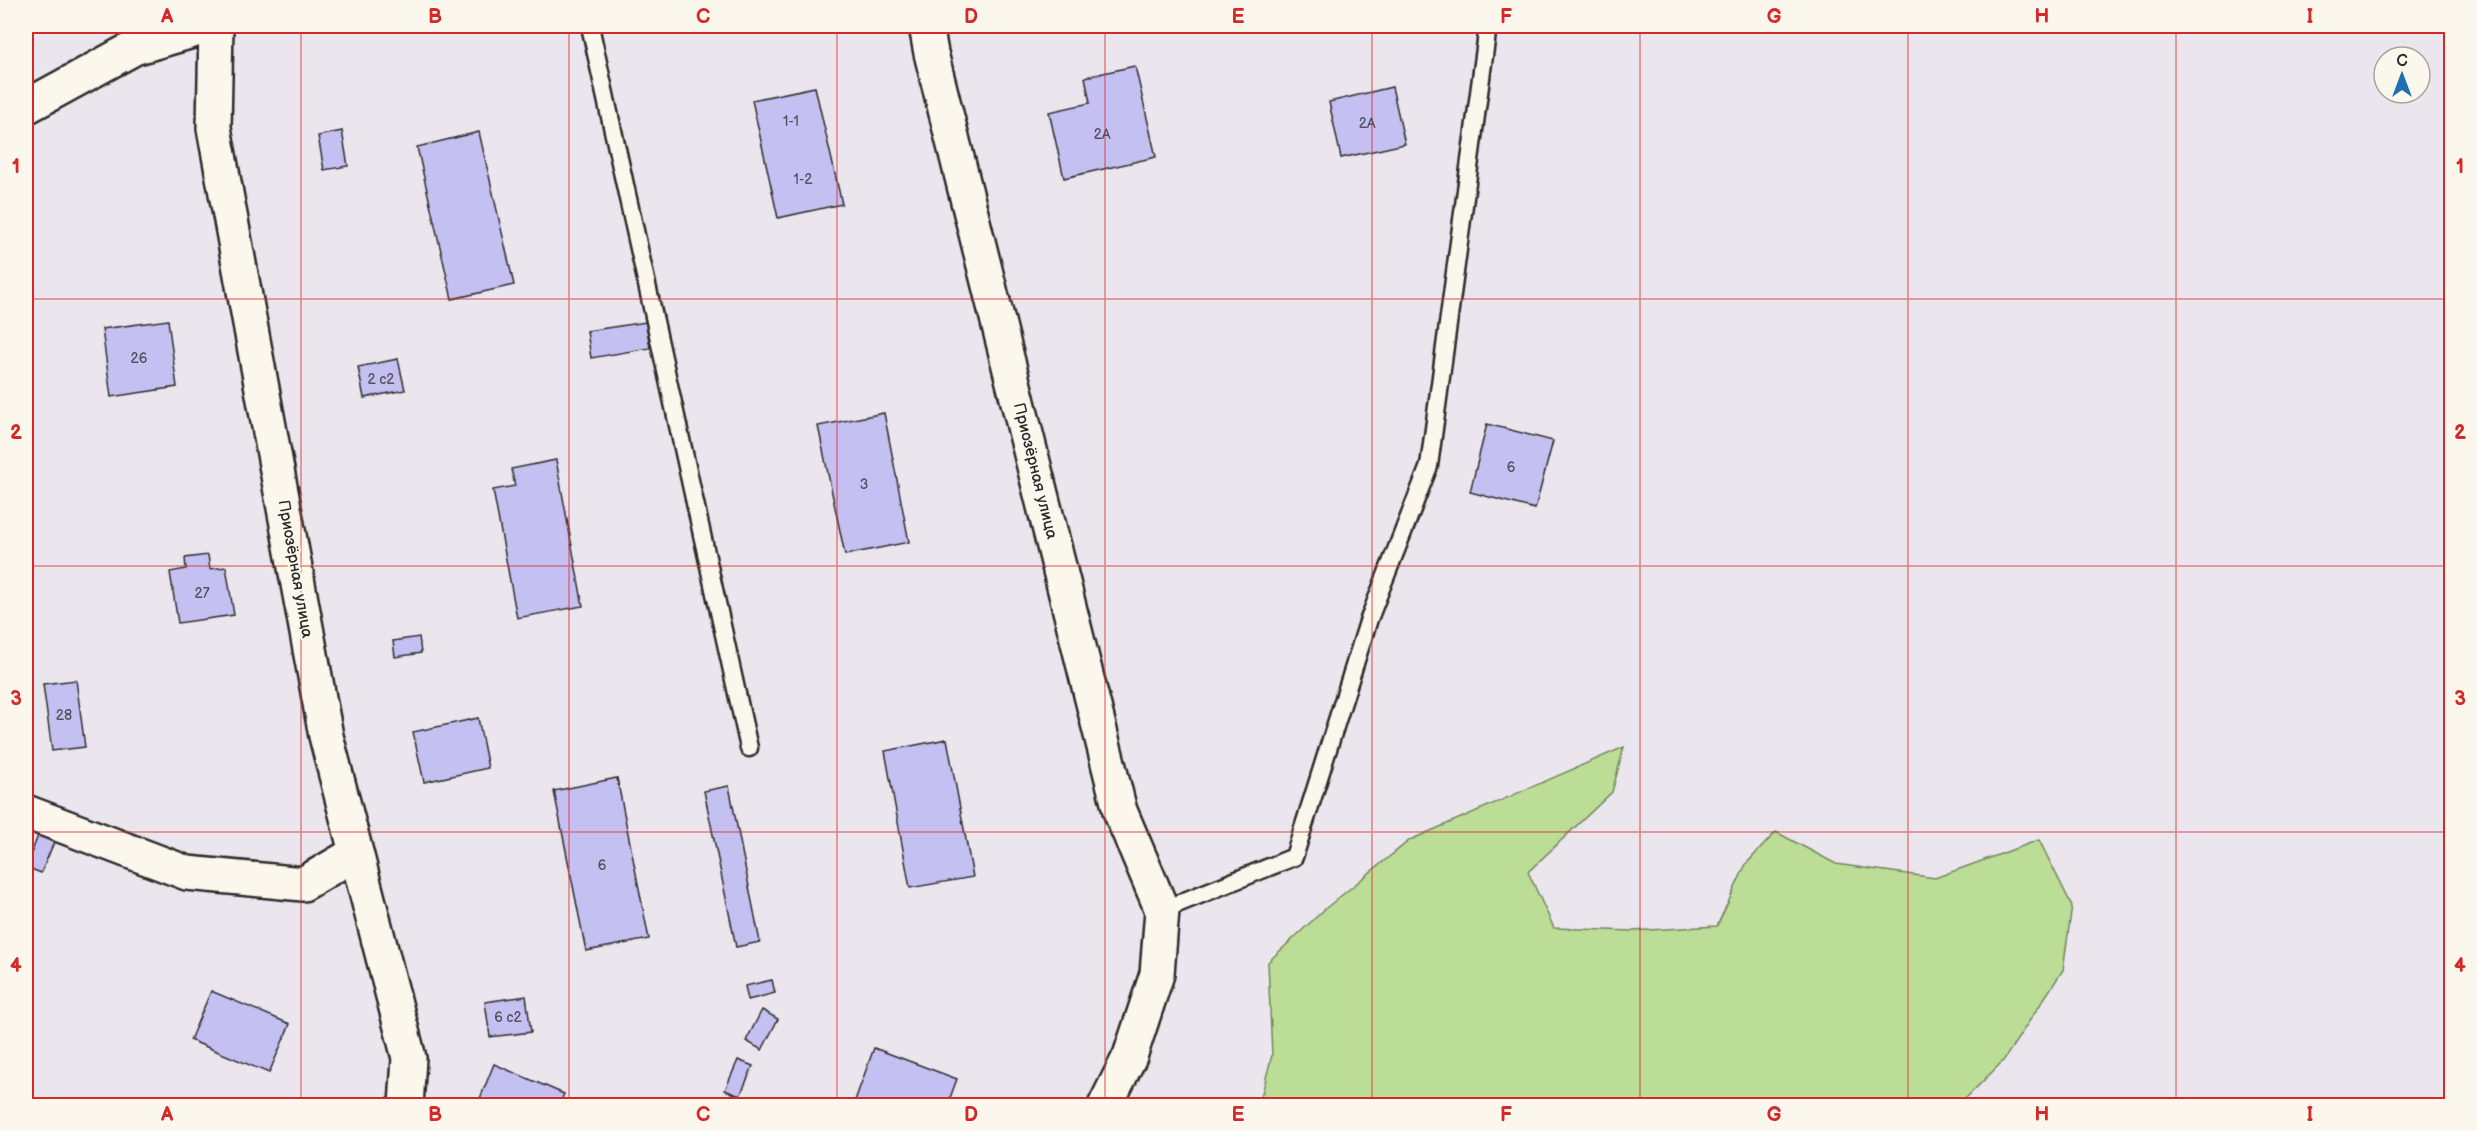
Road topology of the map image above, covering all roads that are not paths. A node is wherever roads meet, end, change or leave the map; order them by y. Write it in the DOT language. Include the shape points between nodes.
graph roads {
  1 [pos="210,26"];
  2 [pos="216,26"];
  3 [pos="590,26"];
  4 [pos="927,26"];
  5 [pos="1488,26"];
  6 [pos="26,107"];
  7 [pos="749,748"];
  8 [pos="26,812"];
  9 [pos="356,853"];
  10 [pos="1162,910"];
  11 [pos="406,1106"];
  12 [pos="1105,1106"];
  1 -- 6 [label="street" via="134,48"];
  2 -- 9 [label="street, Приозёрная улица" via="214,128 326,736"];
  3 -- 7 [label="lane"];
  4 -- 10 [label="street, Приозёрная улица" via="1120,812"];
  5 -- 10 [label="lane" via="1429,466 1369,619 1294,857"];
  8 -- 9 [label="street" via="187,873 303,884"];
  9 -- 11 [label="street, Приозёрная улица" via="409,1058"];
  10 -- 12 [label="street" via="1157,974 1130,1056"];
}
